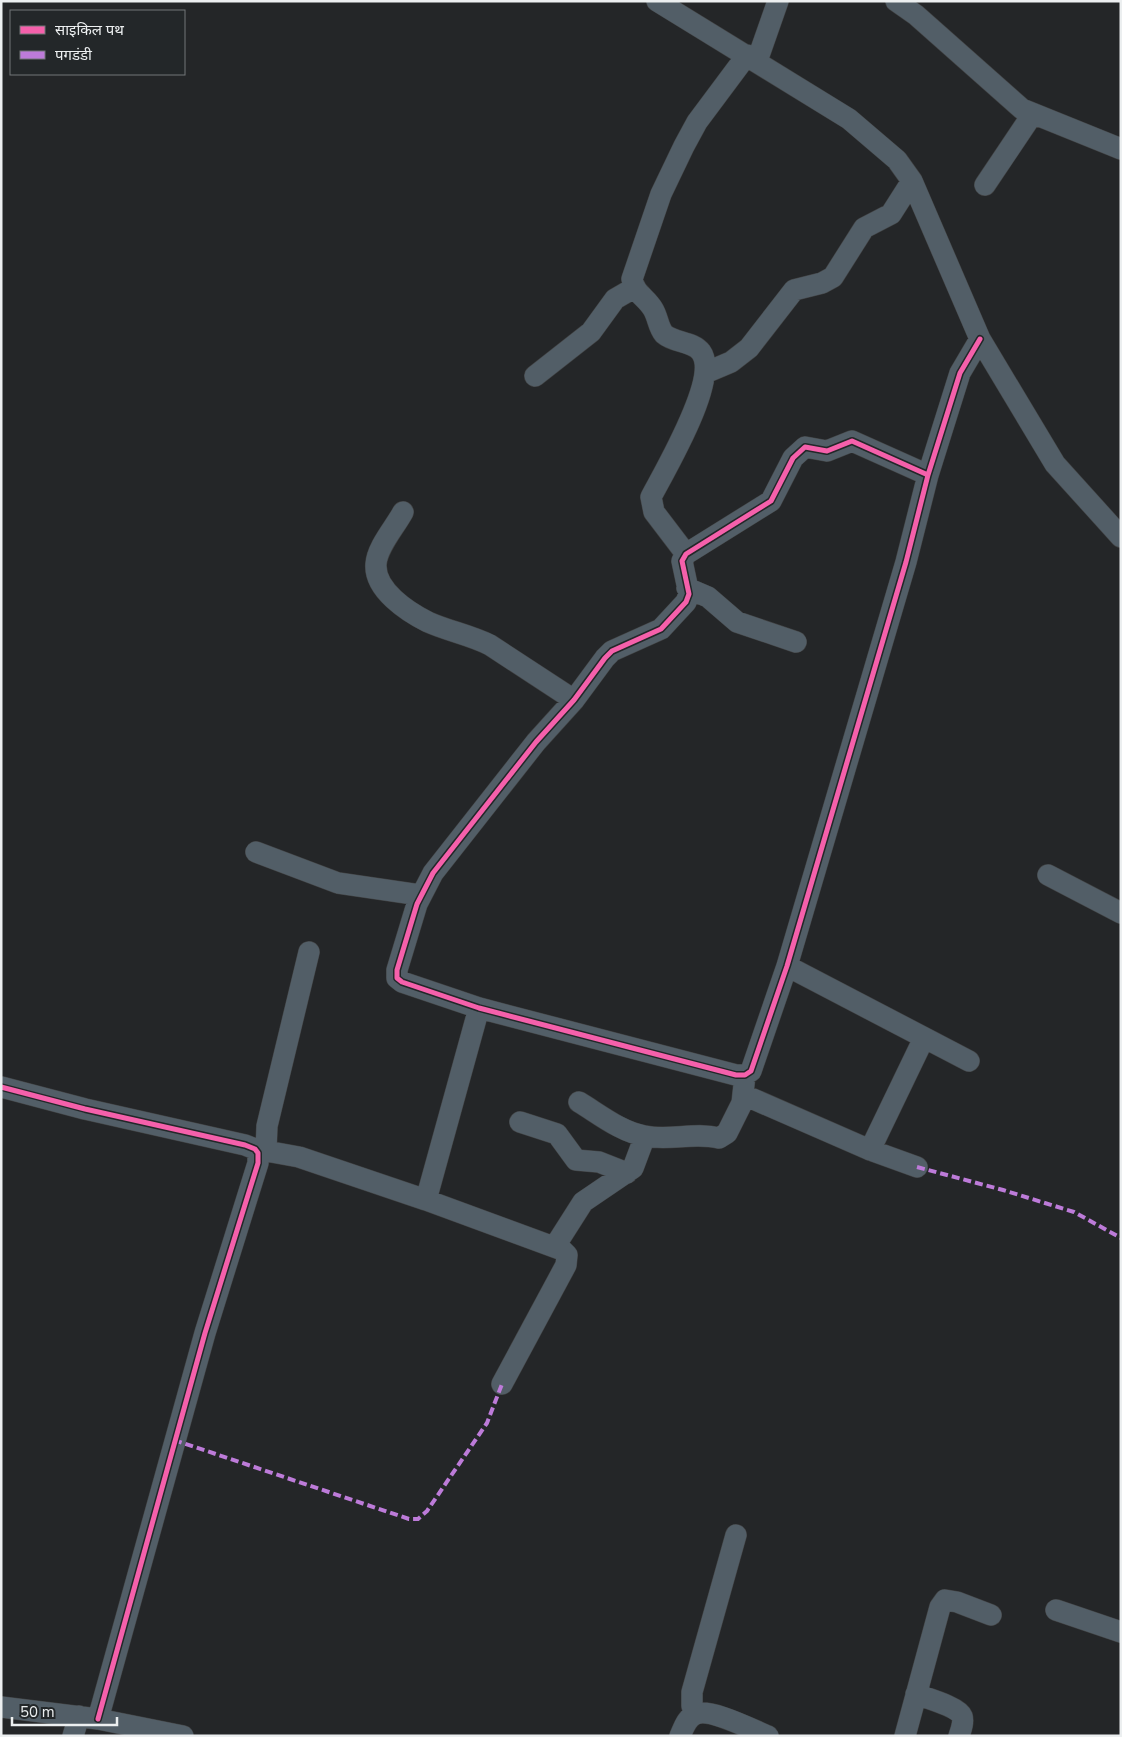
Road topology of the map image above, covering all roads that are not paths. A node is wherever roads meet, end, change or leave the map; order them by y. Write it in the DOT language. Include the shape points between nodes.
graph roads {
  1 [pos="657,1"];
  2 [pos="778,1"];
  3 [pos="896,1"];
  4 [pos="752,58"];
  5 [pos="1032,115"];
  6 [pos="1121,149"];
  7 [pos="912,181"];
  8 [pos="985,185"];
  9 [pos="634,288"];
  10 [pos="980,339"];
  11 [pos="705,373"];
  12 [pos="535,376"];
  13 [pos="928,475"];
  14 [pos="403,512"];
  15 [pos="1121,537"];
  16 [pos="686,554"];
  17 [pos="687,588"];
  18 [pos="796,642"];
  19 [pos="574,700"];
  20 [pos="256,852"];
  21 [pos="1048,875"];
  22 [pos="420,895"];
  23 [pos="1121,913"];
  24 [pos="309,952"];
  25 [pos="787,966"];
  26 [pos="478,1008"];
  27 [pos="924,1038"];
  28 [pos="969,1061"];
  29 [pos="744,1085"];
  30 [pos="1,1087"];
  31 [pos="579,1102"];
  32 [pos="520,1122"];
  33 [pos="645,1136"];
  34 [pos="870,1150"];
  35 [pos="262,1152"];
  36 [pos="917,1167"];
  37 [pos="628,1173"];
  38 [pos="426,1200"];
  39 [pos="555,1246"];
  40 [pos="502,1384"];
  41 [pos="736,1535"];
  42 [pos="1056,1610"];
  43 [pos="991,1615"];
  44 [pos="1121,1632"];
  45 [pos="916,1694"];
  46 [pos="1,1707"];
  47 [pos="696,1714"];
  48 [pos="84,1724"];
  49 [pos="183,1736"];
  50 [pos="680,1736"];
  51 [pos="768,1736"];
  52 [pos="905,1736"];
  53 [pos="959,1736"];
  1 -- 4 [label="street"];
  2 -- 4 [label="street"];
  3 -- 5 [label="street"];
  4 -- 7 [label="street" via="849,119 897,160"];
  4 -- 9 [label="street" via="697,122 684,146 661,194 634,269"];
  5 -- 6 [label="street"];
  5 -- 8 [label="street"];
  7 -- 10 [label="street"];
  7 -- 11 [label="street" via="891,214 864,228 833,277 794,290 748,348 731,362"];
  9 -- 11 [label="street" via="653,310 663,333 698,348 703,354"];
  9 -- 12 [label="street" via="615,299 591,332"];
  10 -- 13 [label="street" via="960,372"];
  10 -- 15 [label="street" via="1055,464"];
  11 -- 16 [label="street" via="700,396 651,497 654,512"];
  13 -- 16 [label="street" via="852,441 827,451 805,447 793,458 771,501"];
  13 -- 25 [label="street" via="906,562"];
  14 -- 19 [label="street" via="376,564 391,596 430,623 490,645"];
  16 -- 17 [label="street" via="682,570"];
  17 -- 18 [label="street" via="708,597 737,622"];
  17 -- 19 [label="street" via="686,602 668,623 612,651"];
  19 -- 22 [label="street" via="493,796 433,873"];
  20 -- 22 [label="street" via="338,883"];
  21 -- 23 [label="street"];
  22 -- 26 [label="street" via="397,978"];
  24 -- 35 [label="street"];
  25 -- 27 [label="street"];
  25 -- 29 [label="street"];
  26 -- 29 [label="street" via="736,1075"];
  26 -- 38 [label="street"];
  27 -- 28 [label="street"];
  27 -- 34 [label="street"];
  29 -- 33 [label="street" via="724,1137"];
  29 -- 34 [label="street"];
  30 -- 35 [label="street"];
  31 -- 33 [label="street" via="632,1133"];
  32 -- 37 [label="street" via="557,1134 576,1160 599,1162"];
  33 -- 37 [label="street" via="637,1162"];
  34 -- 36 [label="street"];
  35 -- 38 [label="street" via="299,1157"];
  35 -- 48 [label="street"];
  37 -- 39 [label="street" via="583,1202"];
  38 -- 39 [label="street"];
  39 -- 40 [label="street" via="567,1255 566,1264"];
  41 -- 47 [label="street" via="692,1692 692,1706"];
  42 -- 44 [label="street"];
  43 -- 45 [label="street" via="945,1600 940,1607"];
  45 -- 52 [label="street"];
  45 -- 53 [label="street" via="961,1714"];
  46 -- 48 [label="street"];
  47 -- 50 [label="street" via="686,1722"];
  47 -- 51 [label="street" via="707,1712"];
  48 -- 49 [label="street"];
}
